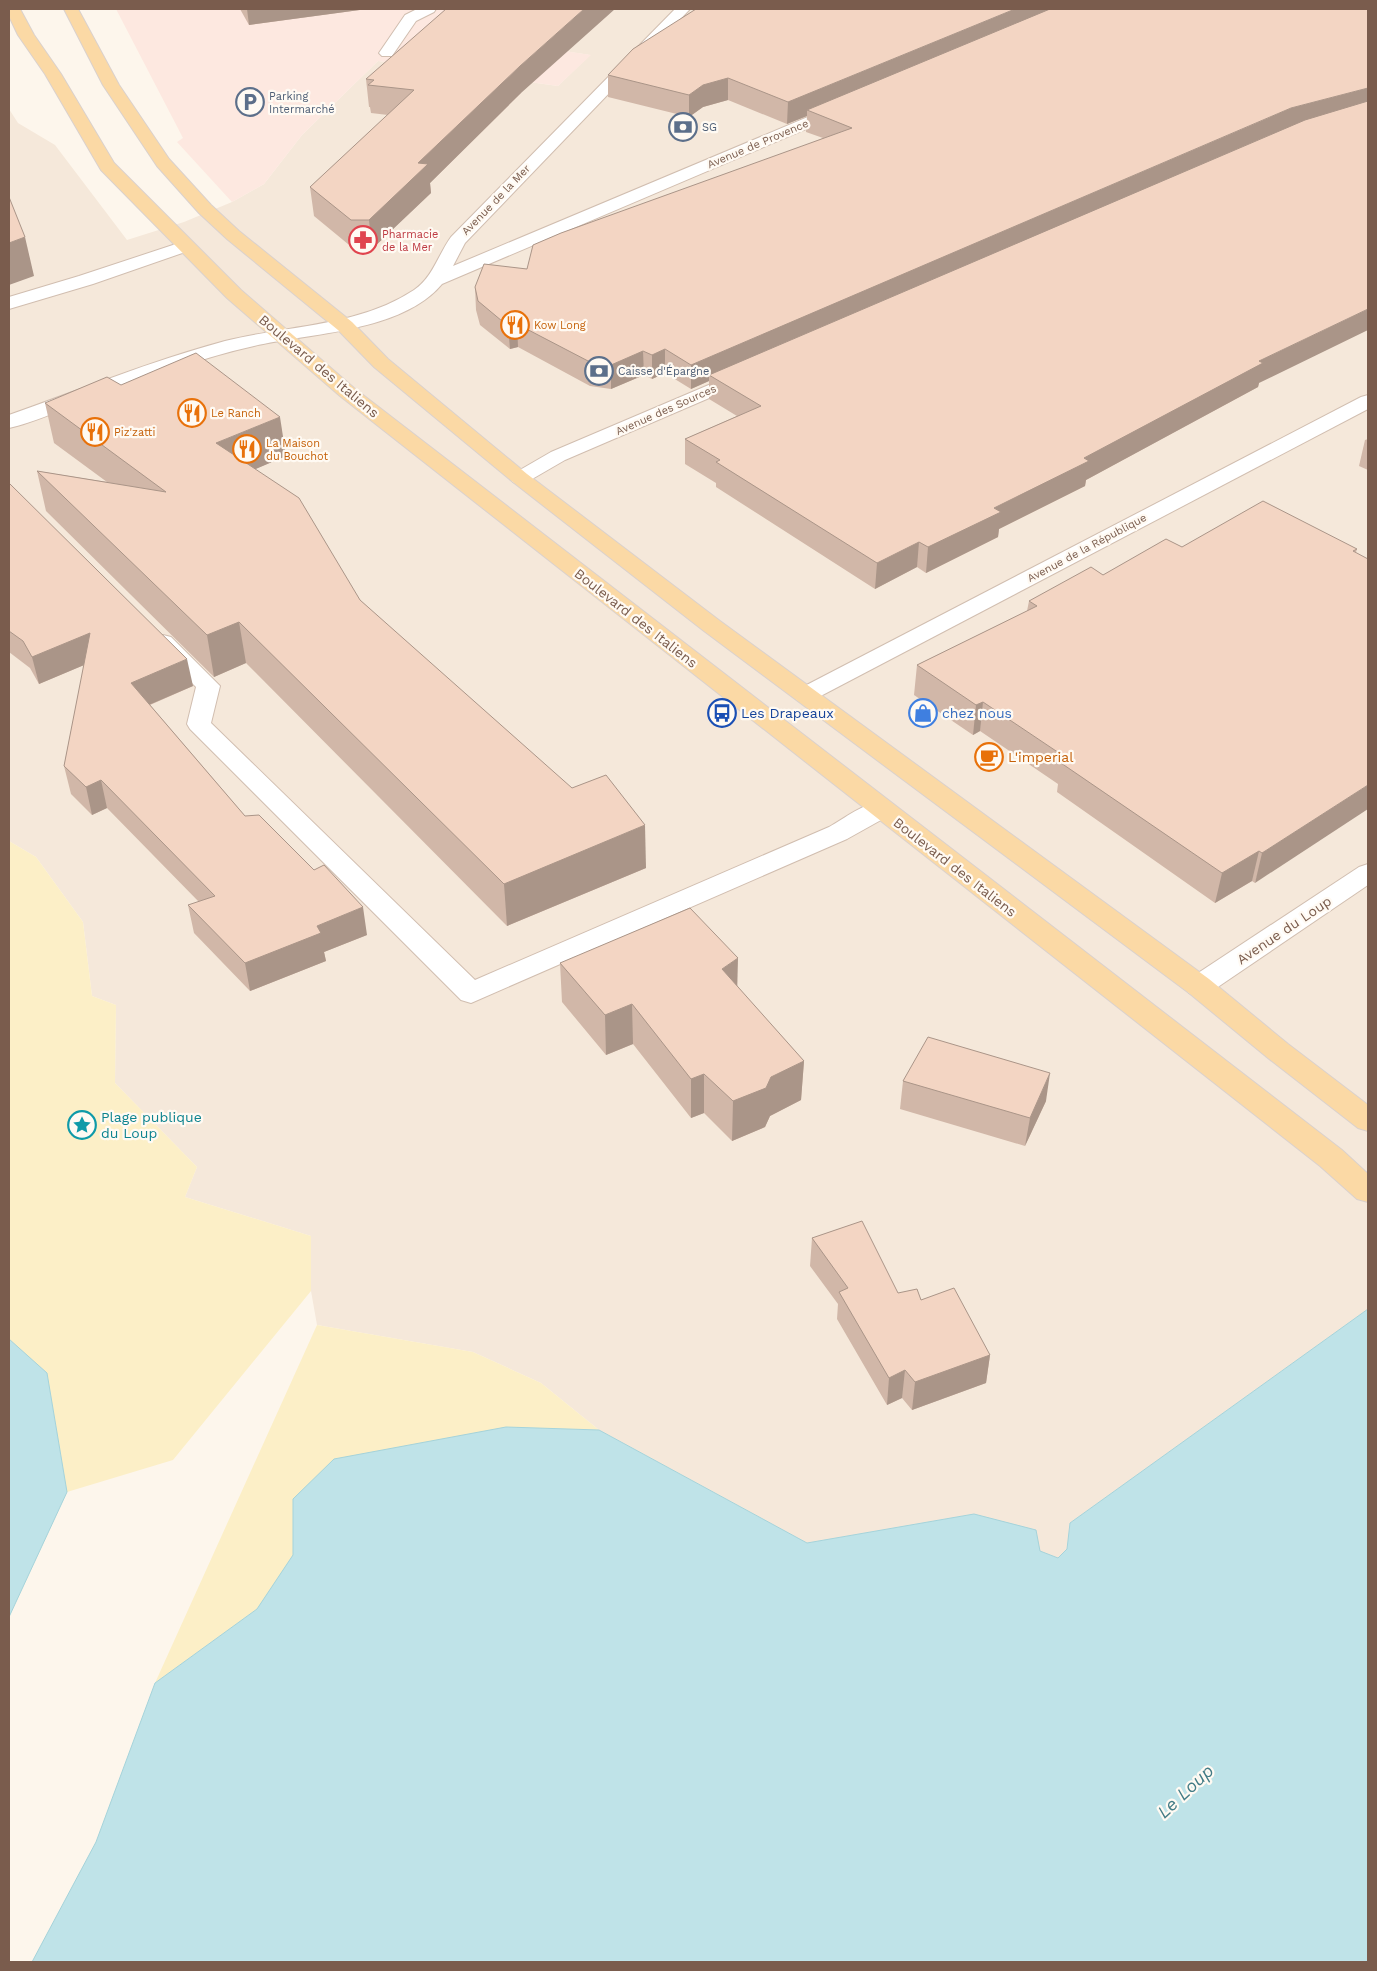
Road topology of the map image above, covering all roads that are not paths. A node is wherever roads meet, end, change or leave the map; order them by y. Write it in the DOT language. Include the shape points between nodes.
graph roads {
  1 [pos="13,9"];
  2 [pos="71,9"];
  3 [pos="428,9"];
  4 [pos="683,9"];
  5 [pos="387,53"];
  6 [pos="852,105"];
  7 [pos="185,246"];
  8 [pos="436,280"];
  9 [pos="9,302"];
  10 [pos="344,326"];
  11 [pos="282,336"];
  12 [pos="756,371"];
  13 [pos="1368,401"];
  14 [pos="9,422"];
  15 [pos="520,478"];
  16 [pos="144,622"];
  17 [pos="805,695"];
  18 [pos="881,809"];
  19 [pos="1368,872"];
  20 [pos="1199,986"];
  21 [pos="1368,1120"];
  22 [pos="1368,1191"];
  1 -- 7 [label="main road, Boulevard des Italiens" via="107,166"];
  2 -- 10 [label="main road" via="111,85 163,162 233,235"];
  3 -- 5 [label="street" via="410,18"];
  4 -- 8 [label="street, Avenue de la Mer" via="457,240"];
  6 -- 8 [label="street, Avenue de Provence"];
  7 -- 9 [label="street"];
  7 -- 11 [label="main road, Boulevard des Italiens"];
  8 -- 10 [label="street, Avenue de la Mer" via="392,310"];
  10 -- 11 [label="street, Avenue de la Mer"];
  10 -- 15 [label="main road" via="381,363"];
  11 -- 14 [label="street, Avenue de la Mer" via="203,354"];
  11 -- 18 [label="main road, Boulevard des Italiens" via="347,392"];
  12 -- 15 [label="street, Avenue des Sources" via="558,456"];
  13 -- 17 [label="street, Avenue de la République"];
  15 -- 17 [label="main road"];
  16 -- 18 [label="street" via="208,686 199,724 471,994 838,834"];
  17 -- 20 [label="main road"];
  18 -- 22 [label="main road, Boulevard des Italiens" via="1331,1158"];
  19 -- 20 [label="street, Avenue du Loup"];
  20 -- 21 [label="main road"];
}
